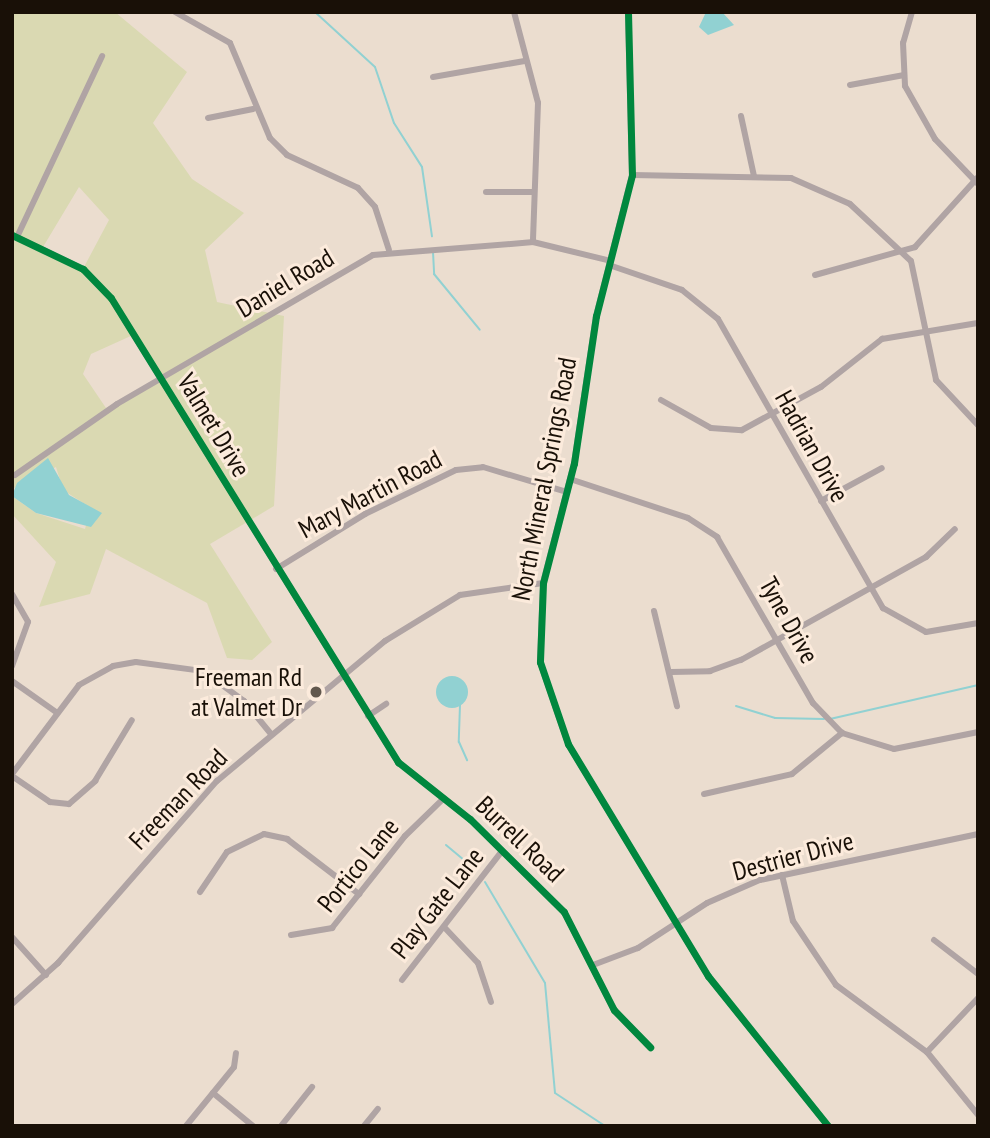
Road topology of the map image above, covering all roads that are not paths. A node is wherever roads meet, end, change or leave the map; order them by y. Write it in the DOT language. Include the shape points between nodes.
graph roads {
  1 [pos="175,12"];
  2 [pos="514,12"];
  3 [pos="628,12"];
  4 [pos="912,12"];
  5 [pos="102,56"];
  6 [pos="524,61"];
  7 [pos="904,75"];
  8 [pos="433,77"];
  9 [pos="850,85"];
  10 [pos="253,109"];
  11 [pos="741,116"];
  12 [pos="208,118"];
  13 [pos="632,175"];
  14 [pos="754,176"];
  15 [pos="977,180"];
  16 [pos="486,192"];
  17 [pos="532,192"];
  18 [pos="15,236"];
  19 [pos="533,242"];
  20 [pos="389,250"];
  21 [pos="906,253"];
  22 [pos="610,263"];
  23 [pos="815,275"];
  24 [pos="978,323"];
  25 [pos="926,328"];
  26 [pos="162,379"];
  27 [pos="661,400"];
  28 [pos="772,414"];
  29 [pos="978,425"];
  30 [pos="882,468"];
  31 [pos="15,475"];
  32 [pos="570,480"];
  33 [pos="567,492"];
  34 [pos="821,502"];
  35 [pos="955,529"];
  36 [pos="276,569"];
  37 [pos="543,583"];
  38 [pos="869,589"];
  39 [pos="12,594"];
  40 [pos="654,611"];
  41 [pos="978,623"];
  42 [pos="778,639"];
  43 [pos="12,666"];
  44 [pos="671,672"];
  45 [pos="343,676"];
  46 [pos="12,681"];
  47 [pos="386,704"];
  48 [pos="677,706"];
  49 [pos="56,712"];
  50 [pos="368,716"];
  51 [pos="132,720"];
  52 [pos="978,732"];
  53 [pos="842,733"];
  54 [pos="271,734"];
  55 [pos="12,775"];
  56 [pos="704,793"];
  57 [pos="444,798"];
  58 [pos="978,834"];
  59 [pos="502,851"];
  60 [pos="782,875"];
  61 [pos="200,892"];
  62 [pos="359,894"];
  63 [pos="677,924"];
  64 [pos="445,928"];
  65 [pos="291,935"];
  66 [pos="12,937"];
  67 [pos="934,940"];
  68 [pos="593,965"];
  69 [pos="978,974"];
  70 [pos="46,975"];
  71 [pos="402,980"];
  72 [pos="978,998"];
  73 [pos="491,1002"];
  74 [pos="12,1004"];
  75 [pos="650,1047"];
  76 [pos="927,1052"];
  77 [pos="236,1053"];
  78 [pos="312,1087"];
  79 [pos="213,1093"];
  80 [pos="378,1109"];
  81 [pos="978,1115"];
  82 [pos="186,1126"];
  83 [pos="253,1126"];
  84 [pos="281,1126"];
  85 [pos="364,1126"];
  86 [pos="828,1126"];
  1 -- 10 [label="street" via="230,43 245,68"];
  2 -- 6 [label="street"];
  3 -- 13 [label="street, North Mineral Springs Road"];
  4 -- 7 [label="street"];
  5 -- 18 [label="street"];
  6 -- 8 [label="street"];
  6 -- 17 [label="street" via="539,116"];
  7 -- 9 [label="street"];
  7 -- 15 [label="street" via="927,128"];
  10 -- 12 [label="street"];
  10 -- 20 [label="street" via="287,155 340,176 366,196"];
  11 -- 14 [label="street"];
  13 -- 14 [label="street"];
  13 -- 22 [label="street, North Mineral Springs Road"];
  14 -- 21 [label="street" via="825,188"];
  15 -- 21 [label="street"];
  16 -- 17 [label="street"];
  17 -- 19 [label="street"];
  18 -- 26 [label="street, Valmet Drive" via="93,277"];
  19 -- 20 [label="street, Daniel Road"];
  19 -- 22 [label="street, Daniel Road"];
  20 -- 26 [label="street, Daniel Road" via="354,263"];
  21 -- 23 [label="street"];
  21 -- 25 [label="street" via="918,277"];
  22 -- 28 [label="street, Hadrian Drive" via="682,290 708,308"];
  22 -- 32 [label="street, North Mineral Springs Road"];
  24 -- 25 [label="street"];
  25 -- 28 [label="street" via="882,339 834,379"];
  25 -- 29 [label="street" via="940,388"];
  26 -- 31 [label="street, Daniel Road"];
  26 -- 36 [label="street, Valmet Drive"];
  27 -- 28 [label="street" via="699,424 729,432"];
  28 -- 34 [label="street, Hadrian Drive"];
  30 -- 34 [label="street"];
  32 -- 33 [label="street, North Mineral Springs Road"];
  32 -- 42 [label="street, Tyne Drive" via="709,531 728,550"];
  33 -- 36 [label="street, Mary Martin Road" via="483,467 456,470 365,514"];
  33 -- 37 [label="street, North Mineral Springs Road"];
  34 -- 38 [label="street, Hadrian Drive"];
  35 -- 38 [label="street" via="933,553"];
  36 -- 45 [label="street, Valmet Drive"];
  37 -- 45 [label="street, Freeman Road" via="449,599"];
  37 -- 63 [label="street, North Mineral Springs Road" via="539,646 551,706"];
  38 -- 41 [label="street, Hadrian Drive" via="894,617 926,632"];
  38 -- 42 [label="street"];
  39 -- 43 [label="street" via="28,622"];
  40 -- 44 [label="street"];
  42 -- 44 [label="street" via="720,669"];
  42 -- 53 [label="street, Tyne Drive" via="813,703"];
  44 -- 48 [label="street"];
  45 -- 50 [label="street, Burrell Road"];
  45 -- 54 [label="street, Freeman Road"];
  46 -- 49 [label="street"];
  47 -- 50 [label="street"];
  49 -- 54 [label="street" via="95,674 115,665 166,661 219,680"];
  49 -- 55 [label="street"];
  50 -- 57 [label="street, Burrell Road" via="398,762"];
  51 -- 55 [label="street" via="95,781 69,804 50,802"];
  52 -- 53 [label="street, Tyne Drive" via="894,749"];
  53 -- 56 [label="street" via="792,774"];
  54 -- 70 [label="street, Freeman Road" via="192,806"];
  57 -- 59 [label="street, Burrell Road"];
  57 -- 62 [label="street, Portico Lane"];
  58 -- 60 [label="street, Destrier Drive"];
  59 -- 64 [label="street, Play Gate Lane"];
  59 -- 68 [label="street, Burrell Road" via="571,920"];
  60 -- 63 [label="street, Destrier Drive" via="729,892"];
  60 -- 76 [label="street" via="793,922 836,985"];
  61 -- 62 [label="street" via="227,852 264,834 287,839"];
  62 -- 65 [label="street, Portico Lane" via="328,931"];
  63 -- 68 [label="street, Destrier Drive"];
  63 -- 86 [label="street, North Mineral Springs Road" via="720,993"];
  64 -- 71 [label="street, Play Gate Lane"];
  64 -- 73 [label="street" via="478,963"];
  66 -- 70 [label="street"];
  67 -- 69 [label="street"];
  68 -- 75 [label="street, Burrell Road" via="614,1010"];
  70 -- 74 [label="street, Freeman Road"];
  72 -- 76 [label="street"];
  76 -- 81 [label="street"];
  77 -- 79 [label="street"];
  78 -- 84 [label="street"];
  79 -- 82 [label="street"];
  79 -- 83 [label="street"];
  80 -- 85 [label="street"];
}
